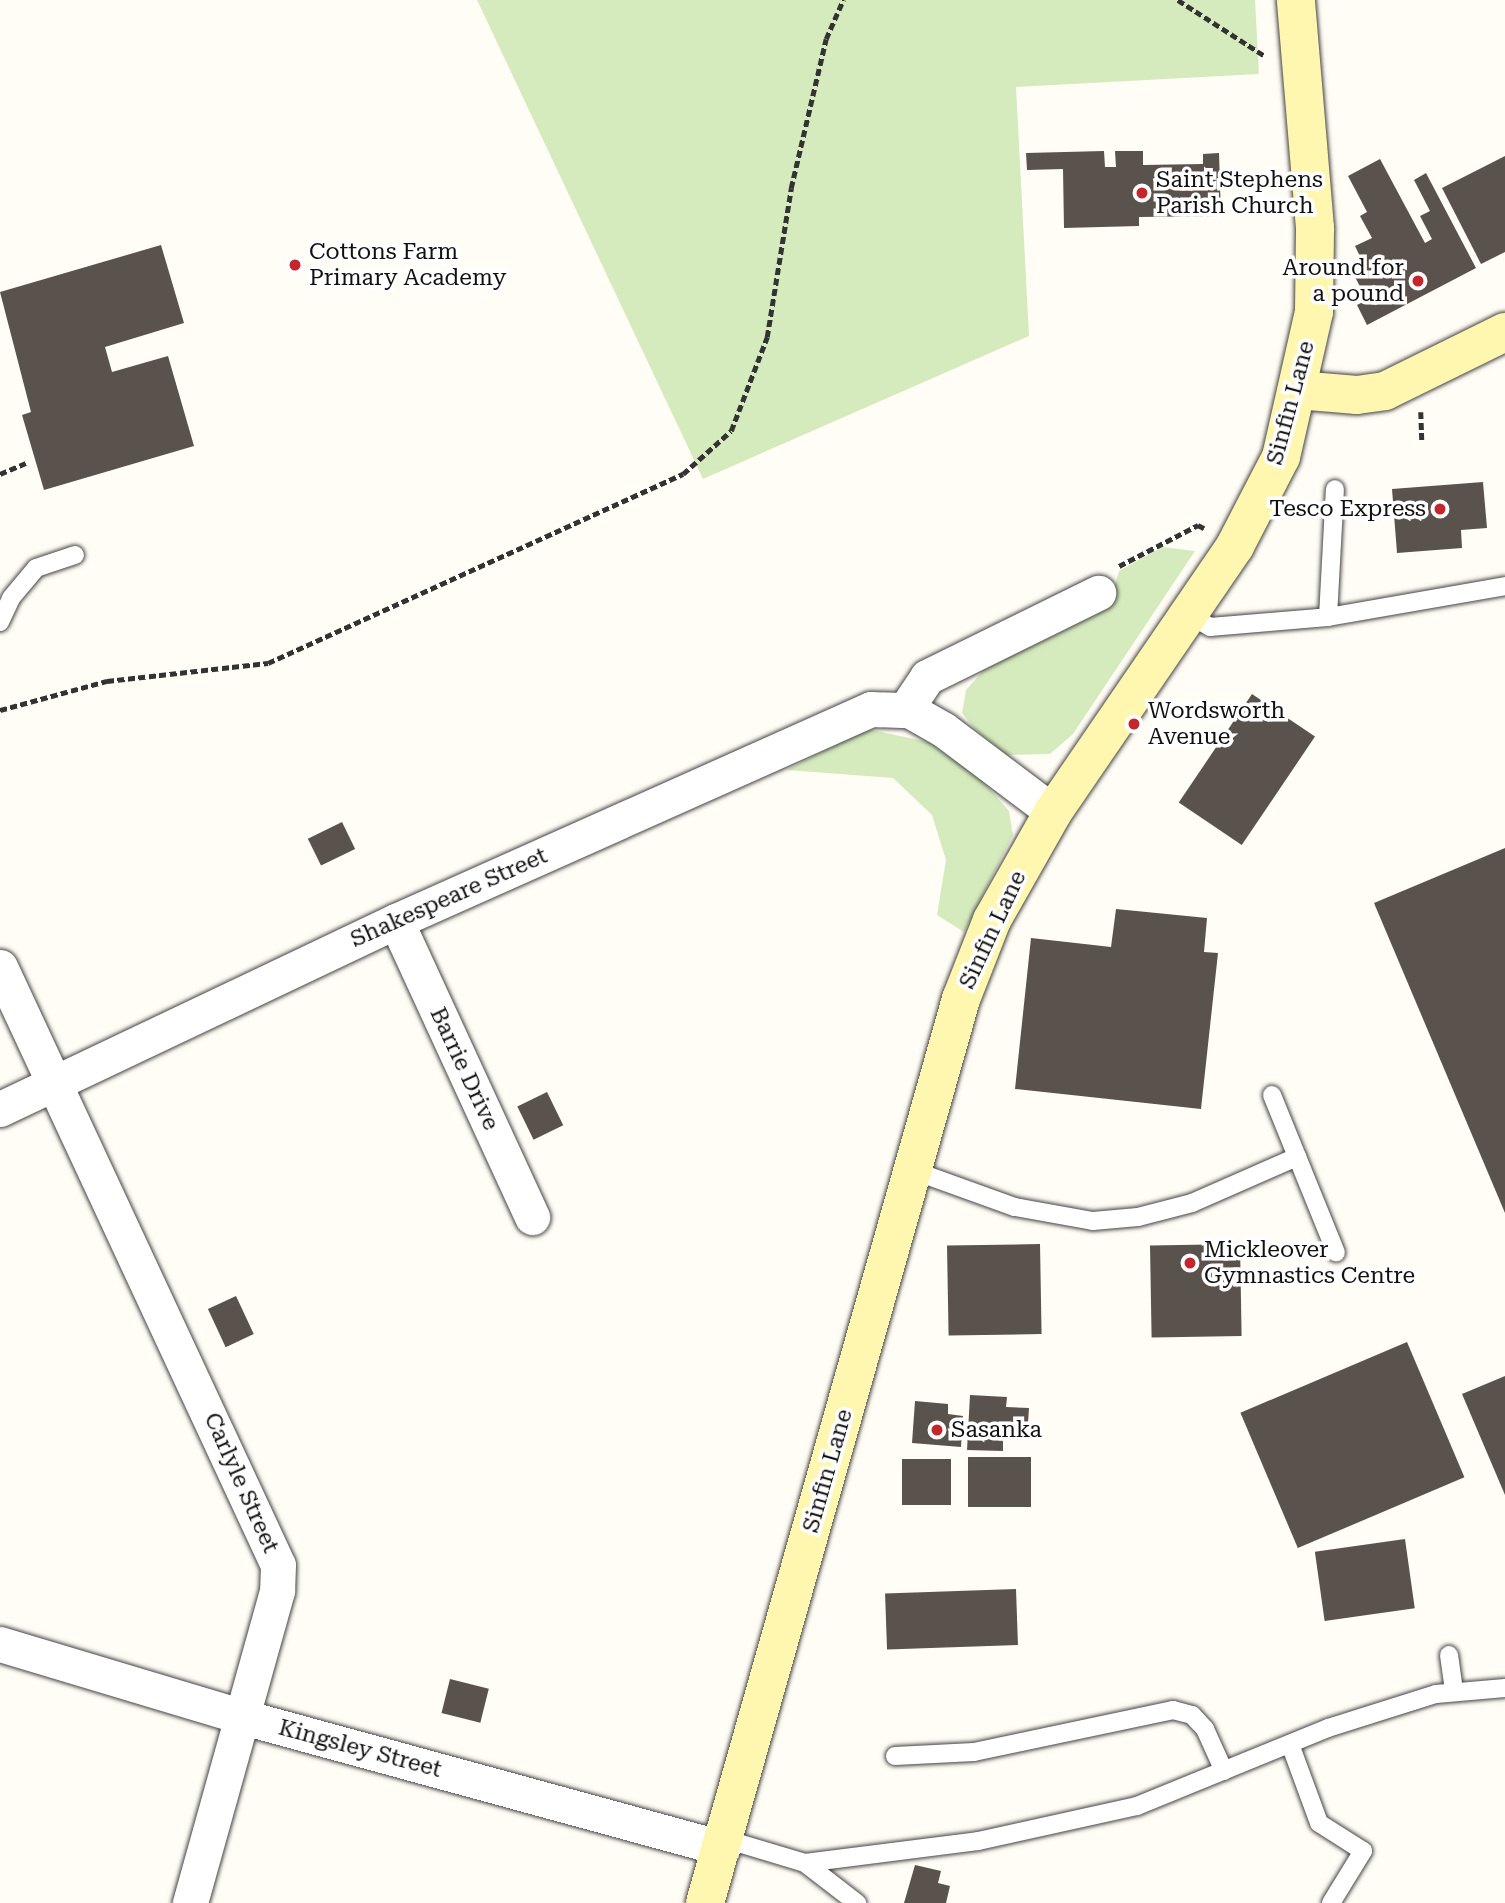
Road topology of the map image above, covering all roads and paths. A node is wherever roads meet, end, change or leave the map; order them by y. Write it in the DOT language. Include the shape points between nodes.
graph roads {
  1 [pos="843,0"];
  2 [pos="1178,0"];
  3 [pos="1296,0"];
  4 [pos="1302,79"];
  5 [pos="1505,332"];
  6 [pos="1297,390"];
  7 [pos="26,463"];
  8 [pos="0,474"];
  9 [pos="1335,489"];
  10 [pos="1198,525"];
  11 [pos="75,555"];
  12 [pos="1505,586"];
  13 [pos="1098,593"];
  14 [pos="1186,613"];
  15 [pos="1328,617"];
  16 [pos="0,622"];
  17 [pos="0,710"];
  18 [pos="905,710"];
  19 [pos="1053,812"];
  20 [pos="396,921"];
  21 [pos="0,967"];
  22 [pos="55,1085"];
  23 [pos="1272,1095"];
  24 [pos="0,1109"];
  25 [pos="1297,1157"];
  26 [pos="912,1170"];
  27 [pos="532,1217"];
  28 [pos="1336,1253"];
  29 [pos="0,1644"];
  30 [pos="1449,1655"];
  31 [pos="1505,1688"];
  32 [pos="1454,1691"];
  33 [pos="243,1717"];
  34 [pos="1290,1744"];
  35 [pos="895,1756"];
  36 [pos="1224,1771"];
  37 [pos="724,1843"];
  38 [pos="805,1863"];
  39 [pos="190,1903"];
  40 [pos="705,1903"];
  41 [pos="857,1903"];
  42 [pos="1331,1903"];
  1 -- 17 [label="path" via="827,39 791,188 767,337 731,431 683,474 268,663 107,681"];
  2 -- 4 [label="path"];
  3 -- 4 [label="street, Sinfin Lane"];
  4 -- 6 [label="street, Sinfin Lane" via="1315,240 1314,312"];
  5 -- 6 [label="street" via="1385,391 1357,395"];
  6 -- 14 [label="street, Sinfin Lane" via="1281,457 1235,546"];
  7 -- 8 [label="path"];
  9 -- 15 [label="lane"];
  10 -- 13 [label="path" via="1106,573"];
  11 -- 16 [label="lane" via="36,568 11,598"];
  12 -- 15 [label="lane"];
  13 -- 18 [label="street" via="927,677"];
  14 -- 15 [label="lane" via="1210,627"];
  14 -- 19 [label="street, Sinfin Lane"];
  18 -- 19 [label="street, Shakespeare Street" via="944,730"];
  18 -- 20 [label="street, Shakespeare Street" via="871,709"];
  19 -- 26 [label="street, Sinfin Lane" via="992,920 961,999"];
  20 -- 22 [label="street, Shakespeare Street"];
  20 -- 27 [label="street, Barrie Drive"];
  21 -- 22 [label="street, Carlyle Street"];
  22 -- 24 [label="street, Shakespeare Street"];
  22 -- 33 [label="street, Carlyle Street" via="278,1565 277,1591"];
  23 -- 25 [label="lane"];
  25 -- 26 [label="lane" via="1192,1203 1138,1217 1093,1221 1015,1207"];
  25 -- 28 [label="lane"];
  26 -- 37 [label="street, Sinfin Lane"];
  29 -- 33 [label="street, Kingsley Street"];
  30 -- 32 [label="lane"];
  31 -- 32 [label="lane"];
  32 -- 34 [label="lane"];
  33 -- 37 [label="street, Kingsley Street"];
  33 -- 39 [label="street, Carlyle Street"];
  34 -- 36 [label="lane"];
  34 -- 42 [label="lane" via="1319,1823 1363,1851"];
  35 -- 36 [label="lane" via="974,1752 1173,1710 1192,1715 1205,1729"];
  36 -- 38 [label="lane" via="1137,1806 978,1841"];
  37 -- 38 [label="lane"];
  37 -- 40 [label="street, Sinfin Lane"];
  38 -- 41 [label="lane"];
}
